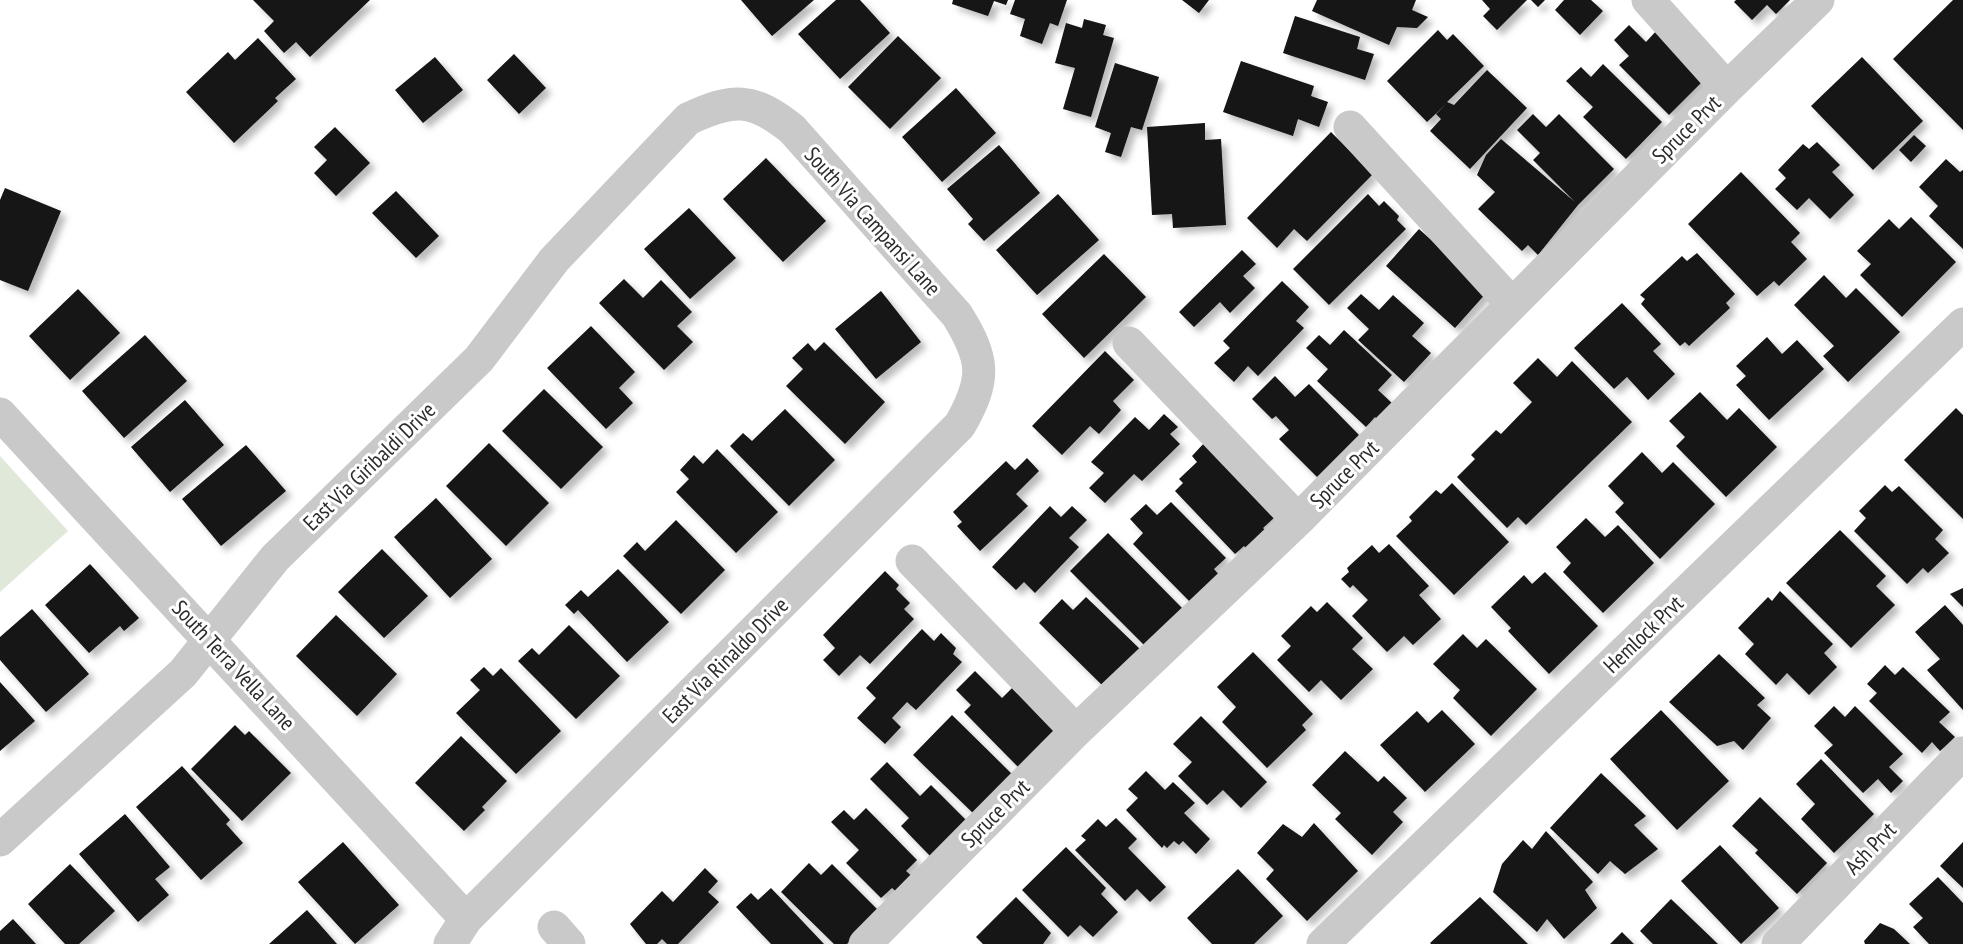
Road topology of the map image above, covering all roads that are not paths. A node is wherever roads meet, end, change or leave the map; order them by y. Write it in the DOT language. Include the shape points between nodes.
graph roads {
  1 [pos="1648,0"];
  2 [pos="1818,0"];
  3 [pos="1727,88"];
  4 [pos="739,103"];
  5 [pos="1350,127"];
  6 [pos="1512,304"];
  7 [pos="1963,324"];
  8 [pos="1129,343"];
  9 [pos="980,366"];
  10 [pos="0,414"];
  11 [pos="1298,520"];
  12 [pos="912,561"];
  13 [pos="211,640"];
  14 [pos="1076,731"];
  15 [pos="1963,753"];
  16 [pos="0,840"];
  17 [pos="458,931"];
  18 [pos="865,944"];
  19 [pos="1323,944"];
  20 [pos="1778,944"];
  1 -- 3 [label="street"];
  2 -- 3 [label="street, Spruce Prvt"];
  3 -- 6 [label="street, Spruce Prvt"];
  4 -- 9 [label="street, South Via Campansi Lane" via="769,111 792,129 957,315 973,340"];
  4 -- 13 [label="street, East Via Giribaldi Drive" via="712,108 688,119 554,260 479,359 275,558"];
  5 -- 6 [label="street"];
  6 -- 11 [label="street, Spruce Prvt"];
  7 -- 19 [label="street, Hemlock Prvt"];
  8 -- 11 [label="street"];
  9 -- 17 [label="street, East Via Rinaldo Drive" via="976,397 960,425"];
  10 -- 13 [label="street, South Terra Vella Lane"];
  11 -- 14 [label="street, Spruce Prvt"];
  12 -- 14 [label="street"];
  13 -- 16 [label="street, East Via Giribaldi Drive" via="183,673"];
  13 -- 17 [label="street, South Terra Vella Lane"];
  14 -- 18 [label="street, Spruce Prvt"];
  15 -- 20 [label="street, Ash Prvt"];
}
